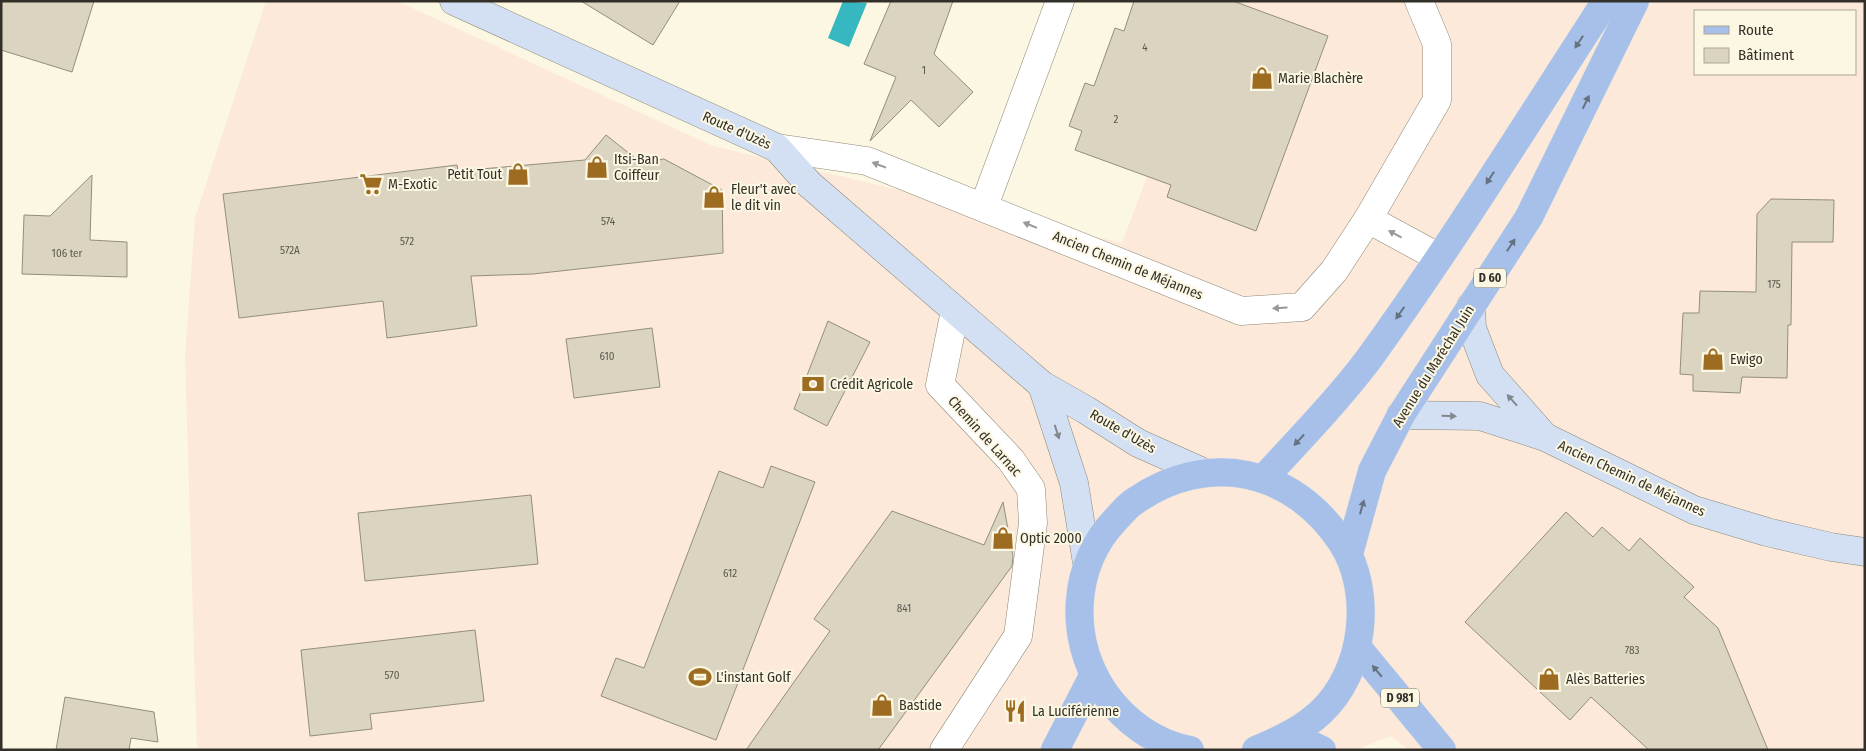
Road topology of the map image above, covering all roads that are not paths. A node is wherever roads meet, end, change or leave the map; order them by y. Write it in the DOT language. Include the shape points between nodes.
graph roads {
  1 [pos="454,1"];
  2 [pos="1060,1"];
  3 [pos="1419,1"];
  4 [pos="1606,1"];
  5 [pos="1635,1"];
  6 [pos="777,148"];
  7 [pos="984,206"];
  8 [pos="1368,220"];
  9 [pos="1438,257"];
  10 [pos="1472,306"];
  11 [pos="955,311"];
  12 [pos="1042,386"];
  13 [pos="1401,415"];
  14 [pos="1545,437"];
  15 [pos="1205,473"];
  16 [pos="1263,479"];
  17 [pos="1865,552"];
  18 [pos="1349,554"];
  19 [pos="1087,563"];
  20 [pos="1358,647"];
  21 [pos="1093,676"];
  22 [pos="1291,735"];
  23 [pos="1180,749"];
  24 [pos="944,750"];
  25 [pos="1055,750"];
  26 [pos="1256,750"];
  27 [pos="1322,750"];
  28 [pos="1442,750"];
  1 -- 6 [label="main road, Route d'Uzès"];
  2 -- 7 [label="street"];
  3 -- 8 [label="street, Ancien Chemin de Méjannes" via="1437,44 1437,100"];
  4 -- 9 [label="main road, one-way"];
  10 -- 5 [label="main road, Avenue du Maréchal Juin / D 60, one-way" via="1529,218"];
  7 -- 6 [label="street, Ancien Chemin de Méjannes, one-way" via="867,161"];
  6 -- 11 [label="main road, Route d'Uzès" via="809,184"];
  8 -- 7 [label="street, Ancien Chemin de Méjannes, one-way" via="1334,271 1302,307 1241,311"];
  9 -- 8 [label="street, one-way"];
  9 -- 16 [label="main road, one-way" via="1367,360 1329,408"];
  10 -- 13 [label="main road, Avenue du Maréchal Juin / D 60"];
  14 -- 10 [label="main road, Ancien Chemin de Méjannes, one-way" via="1490,375 1472,328"];
  11 -- 12 [label="main road, Route d'Uzès"];
  11 -- 24 [label="street, Chemin de Larnac" via="940,386 1016,468 1030,489 1033,523 1018,636"];
  12 -- 15 [label="main road, Route d'Uzès" via="1138,443"];
  12 -- 19 [label="main road, one-way" via="1074,482"];
  13 -- 14 [label="main road, Ancien Chemin de Méjannes, one-way" via="1480,416"];
  18 -- 13 [label="main road, Avenue du Maréchal Juin / D 60, one-way" via="1372,471"];
  14 -- 17 [label="main road, Ancien Chemin de Méjannes" via="1694,510 1766,532"];
  15 -- 16 [label="main road" via="1234,473"];
  15 -- 19 [label="main road" via="1167,482 1133,501 1106,529"];
  16 -- 18 [label="main road" via="1298,496 1328,521"];
  18 -- 20 [label="main road" via="1361,600"];
  19 -- 21 [label="main road" via="1079,601 1081,639"];
  20 -- 22 [label="main road" via="1344,682 1321,712"];
  28 -- 20 [label="main road, D 981, one-way"];
  21 -- 23 [label="main road" via="1114,707 1143,732"];
  21 -- 25 [label="main road"];
  22 -- 26 [label="main road"];
  22 -- 27 [label="main road"];
}
